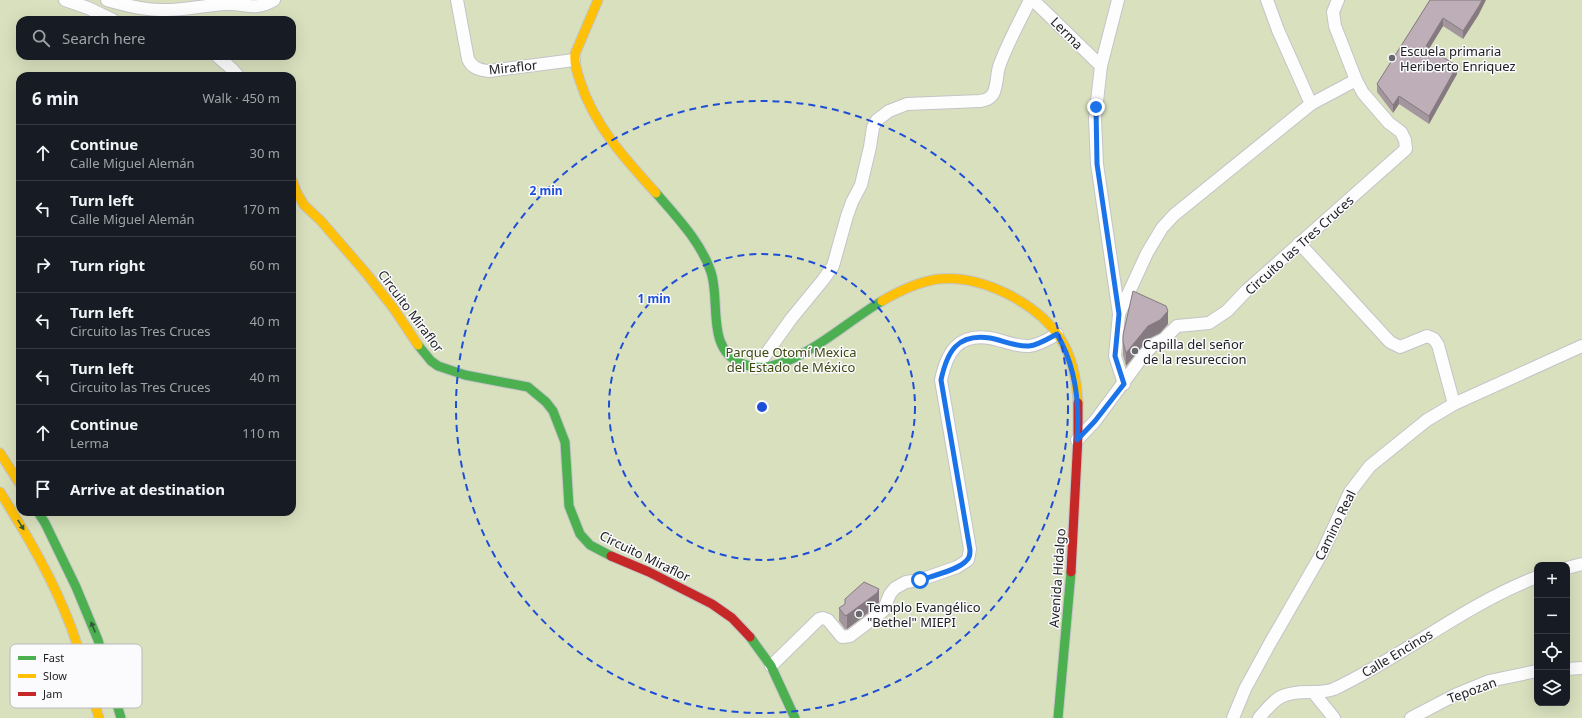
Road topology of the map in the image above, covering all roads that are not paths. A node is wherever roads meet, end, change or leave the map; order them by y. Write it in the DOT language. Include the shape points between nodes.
graph roads {
  1 [pos="65,0"];
  2 [pos="106,0"];
  3 [pos="274,0"];
  4 [pos="457,0"];
  5 [pos="598,0"];
  6 [pos="1032,0"];
  7 [pos="1118,0"];
  8 [pos="1267,0"];
  9 [pos="1338,0"];
  10 [pos="105,16"];
  11 [pos="222,60"];
  12 [pos="574,60"];
  13 [pos="1101,66"];
  14 [pos="235,72"];
  15 [pos="1356,80"];
  16 [pos="1311,104"];
  17 [pos="296,190"];
  18 [pos="1299,243"];
  19 [pos="1119,314"];
  20 [pos="1057,334"];
  21 [pos="1582,346"];
  22 [pos="756,368"];
  23 [pos="1124,384"];
  24 [pos="1454,404"];
  25 [pos="1077,440"];
  26 [pos="0,453"];
  27 [pos="16,478"];
  28 [pos="0,492"];
  29 [pos="41,516"];
  30 [pos="1582,564"];
  31 [pos="1570,567"];
  32 [pos="1534,579"];
  33 [pos="77,644"];
  34 [pos="99,644"];
  35 [pos="771,666"];
  36 [pos="1582,668"];
  37 [pos="1570,669"];
  38 [pos="1534,673"];
  39 [pos="1313,692"];
  40 [pos="96,708"];
  41 [pos="118,708"];
  42 [pos="99,718"];
  43 [pos="121,718"];
  44 [pos="796,718"];
  45 [pos="1058,718"];
  46 [pos="1233,718"];
  47 [pos="1259,718"];
  48 [pos="1334,718"];
  49 [pos="1411,718"];
  1 -- 10 [label="street"];
  2 -- 3 [label="street" via="162,11 227,4 254,7 263,6"];
  4 -- 12 [label="street, Miraflor" via="468,59 475,68 489,71"];
  5 -- 12 [label="main road" via="577,47"];
  6 -- 13 [label="street, Lerma"];
  6 -- 22 [label="street" via="1002,59 996,88 988,99 907,104 889,111 877,120 873,127 861,185 846,216 833,266"];
  7 -- 13 [label="street"];
  8 -- 16 [label="street"];
  9 -- 15 [label="street, Circuito las Tres Cruces" via="1333,12 1335,26"];
  11 -- 14 [label="street"];
  12 -- 22 [label="main road" via="582,92 598,122 700,248 714,285 716,321 721,344 738,362"];
  13 -- 19 [label="street" via="1095,119 1097,164"];
  15 -- 16 [label="street"];
  15 -- 18 [label="street, Circuito las Tres Cruces" via="1363,93 1389,123 1401,132 1406,150"];
  16 -- 19 [label="street" via="1174,215 1162,228 1147,253"];
  17 -- 35 [label="main road, Circuito Miraflor" via="304,205 366,272 431,361 465,375 528,388 546,402 553,411 565,442 569,506 580,534 590,545 712,604 732,618"];
  18 -- 23 [label="street, Circuito las Tres Cruces" via="1227,311 1209,323 1177,326 1164,339 1154,344"];
  18 -- 24 [label="street" via="1390,342 1400,347 1427,336 1434,339 1438,345"];
  19 -- 23 [label="street" via="1115,356"];
  20 -- 22 [label="main road, Avenida Hidalgo" via="1025,304 1003,291 955,278 936,279 920,283 887,298 806,351 782,363"];
  20 -- 25 [label="main road, Avenida Hidalgo" via="1073,370 1079,421"];
  20 -- 35 [label="street" via="1029,346 990,338 971,338 960,342 952,350 944,368 941,380 970,550 968,560 957,567 920,580 906,582 895,588 883,611 850,636 842,637 828,620 818,619"];
  21 -- 24 [label="street, Camino Real"];
  23 -- 25 [label="street, Circuito las Tres Cruces"];
  24 -- 46 [label="street, Camino Real" via="1427,420 1370,466 1350,492 1322,553 1245,689"];
  25 -- 45 [label="main road, Avenida Hidalgo" via="1073,547"];
  26 -- 27 [label="main road"];
  28 -- 33 [label="main road, one-way" via="26,533"];
  34 -- 29 [label="main road, one-way" via="76,587"];
  30 -- 31 [label="street"];
  32 -- 39 [label="street, Calle Encinos" via="1512,587 1446,623 1359,676 1331,690"];
  35 -- 44 [label="main road, Circuito Miraflor"];
  36 -- 37 [label="street"];
  38 -- 49 [label="street, Tepozan" via="1489,681"];
  39 -- 47 [label="street, Calle Encinos" via="1286,693 1274,700"];
  39 -- 48 [label="street"];
  40 -- 42 [label="main road, one-way"];
  43 -- 41 [label="main road, one-way"];
}
